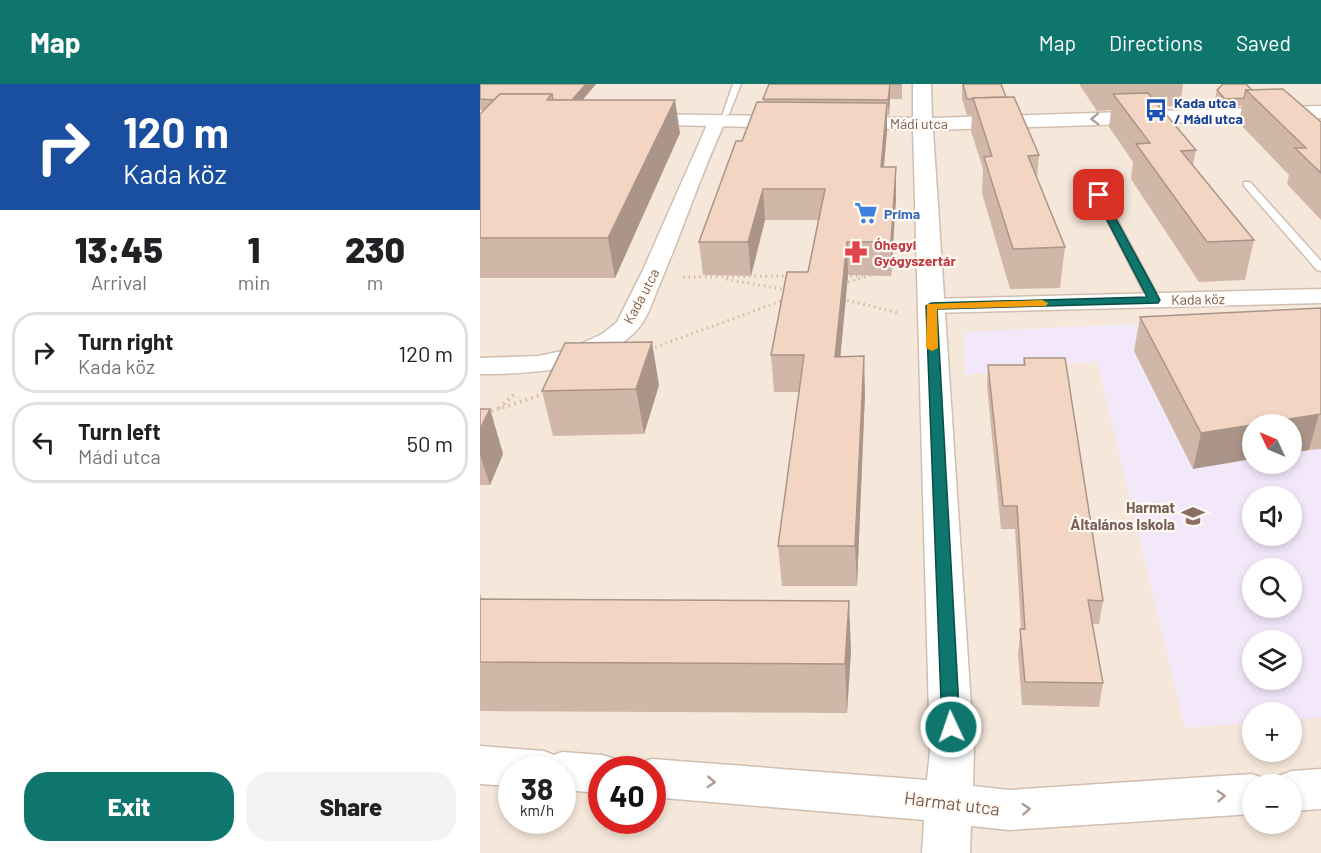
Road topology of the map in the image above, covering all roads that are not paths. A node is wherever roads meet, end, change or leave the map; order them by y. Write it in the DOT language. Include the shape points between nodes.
graph roads {
  1 [pos="737,84"];
  2 [pos="922,84"];
  3 [pos="1321,112"];
  4 [pos="720,118"];
  5 [pos="610,120"];
  6 [pos="924,124"];
  7 [pos="1246,184"];
  8 [pos="1099,195"];
  9 [pos="1321,268"];
  10 [pos="1321,296"];
  11 [pos="1154,300"];
  12 [pos="931,306"];
  13 [pos="480,366"];
  14 [pos="480,765"];
  15 [pos="498,766"];
  16 [pos="666,779"];
  17 [pos="1321,789"];
  18 [pos="1302,790"];
  19 [pos="1242,795"];
  20 [pos="947,804"];
  21 [pos="946,853"];
  1 -- 4 [label="lane"];
  2 -- 6 [label="street"];
  3 -- 6 [label="street, Mádi utca, one-way"];
  4 -- 5 [label="street, Mádi utca"];
  4 -- 6 [label="street, Mádi utca"];
  4 -- 13 [label="street, Kada utca" via="628,324 590,351 551,363"];
  6 -- 12 [label="street"];
  7 -- 9 [label="lane"];
  8 -- 11 [label="lane"];
  10 -- 11 [label="street, Kada köz"];
  11 -- 12 [label="street, Kada köz"];
  12 -- 20 [label="street" via="952,751"];
  14 -- 15 [label="street"];
  16 -- 20 [label="street, Harmat utca, one-way"];
  17 -- 18 [label="street"];
  20 -- 19 [label="street, Harmat utca, one-way" via="1009,810"];
  20 -- 21 [label="street"];
}
